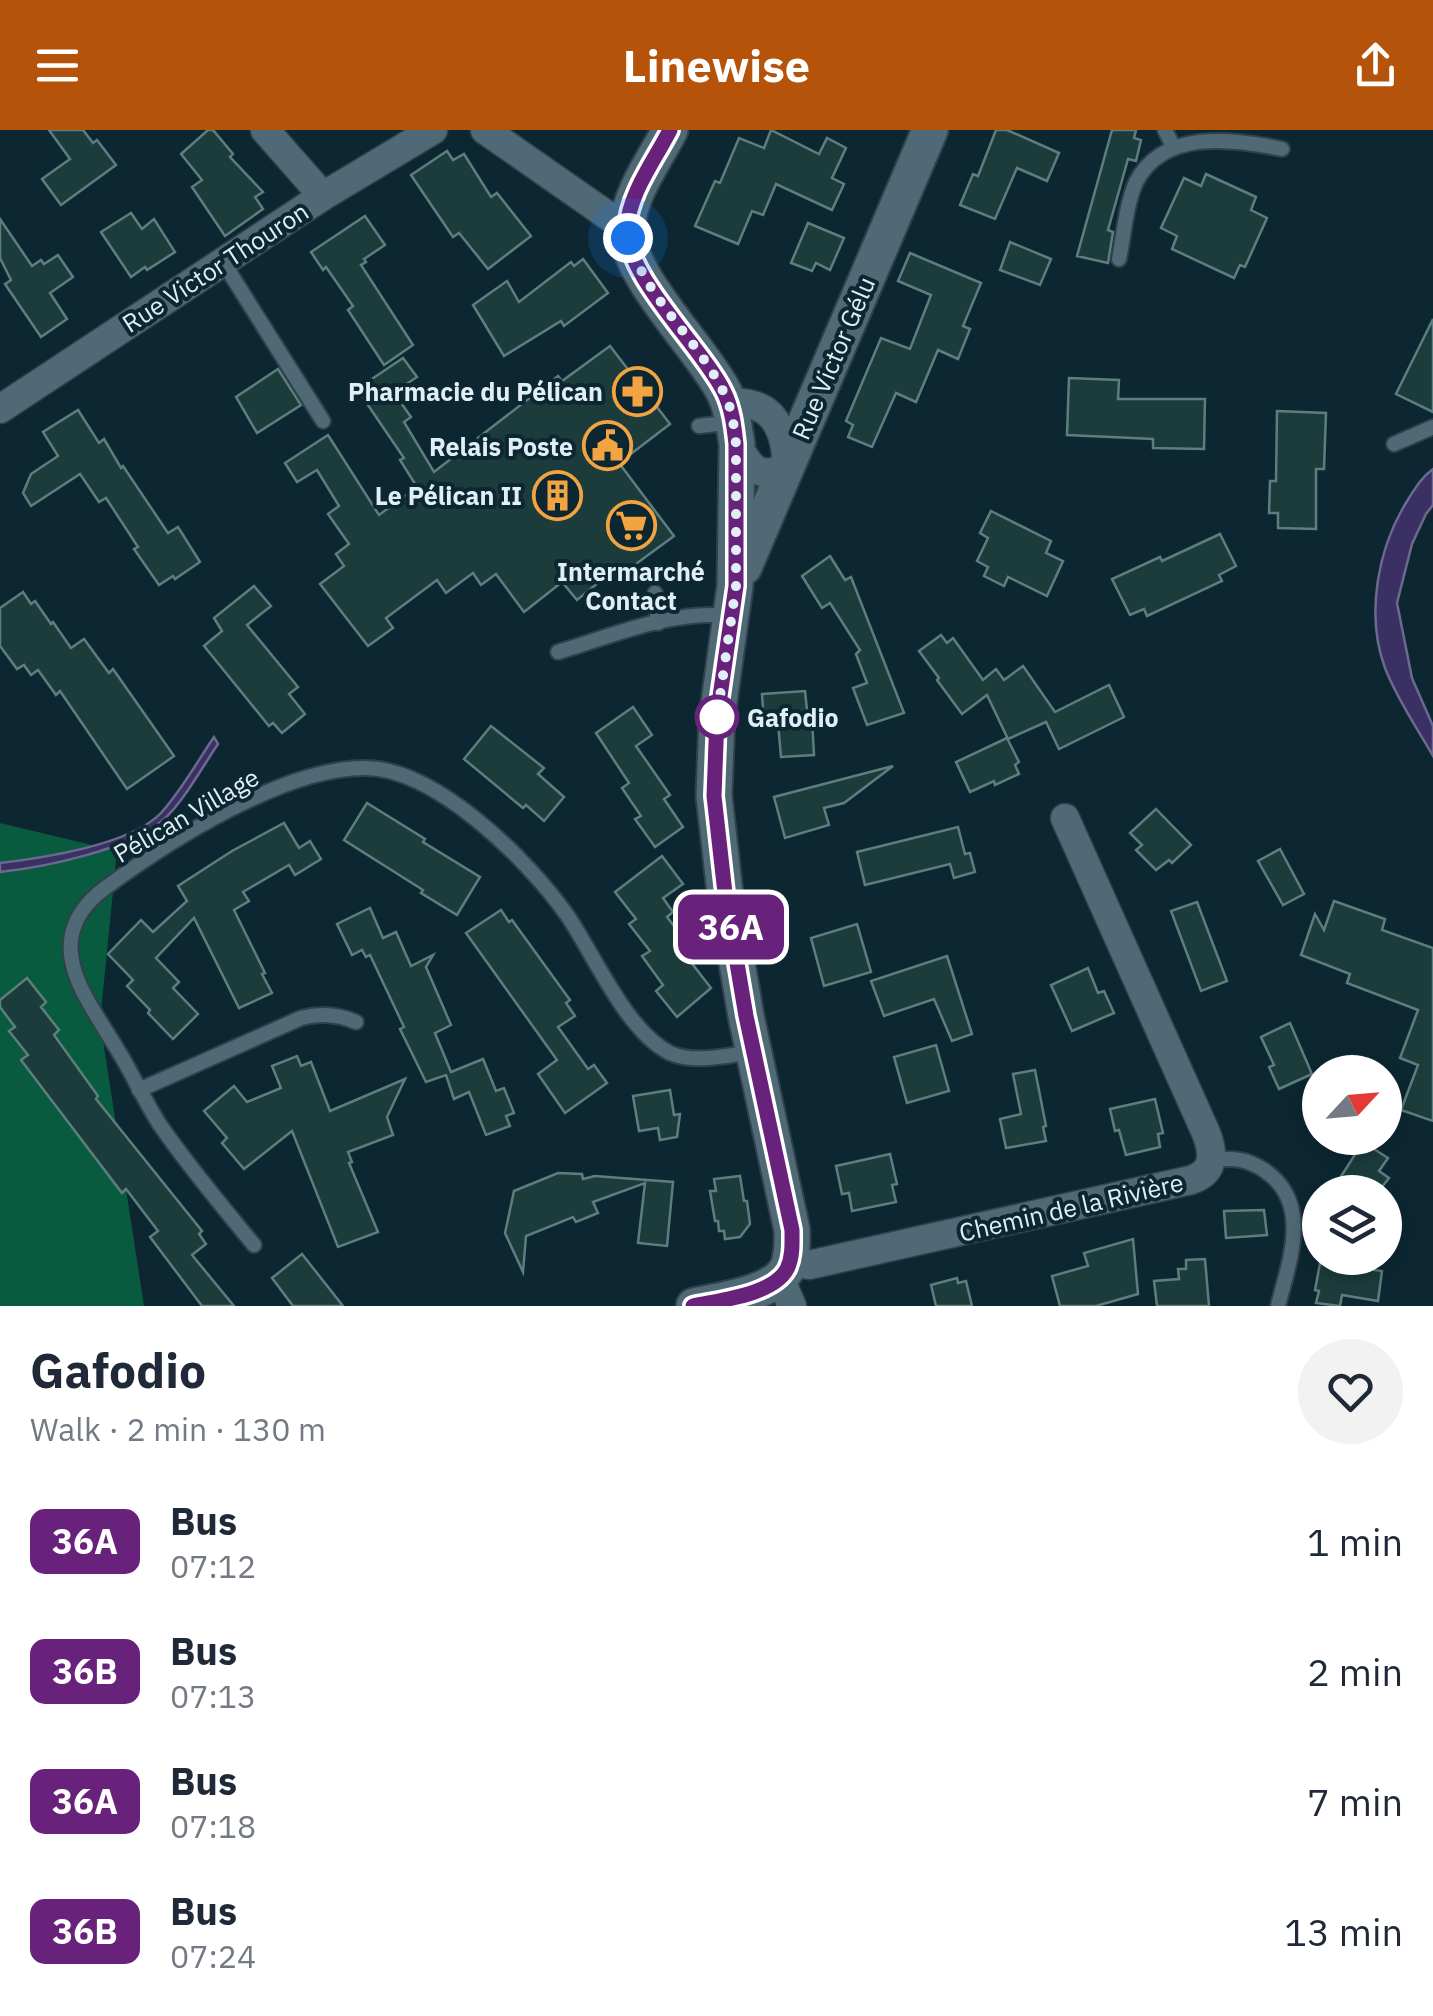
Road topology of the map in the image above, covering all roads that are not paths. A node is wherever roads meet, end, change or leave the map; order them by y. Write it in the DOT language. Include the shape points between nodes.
graph roads {
  1 [pos="265,130"];
  2 [pos="434,130"];
  3 [pos="485,130"];
  4 [pos="670,130"];
  5 [pos="930,130"];
  6 [pos="1168,137"];
  7 [pos="1282,149"];
  8 [pos="323,196"];
  9 [pos="627,229"];
  10 [pos="1119,259"];
  11 [pos="223,262"];
  12 [pos="0,409"];
  13 [pos="323,421"];
  14 [pos="724,424"];
  15 [pos="1433,427"];
  16 [pos="1394,444"];
  17 [pos="788,466"];
  18 [pos="654,593"];
  19 [pos="733,601"];
  20 [pos="658,622"];
  21 [pos="558,652"];
  22 [pos="1066,818"];
  23 [pos="356,1022"];
  24 [pos="753,1052"];
  25 [pos="139,1090"];
  26 [pos="1212,1161"];
  27 [pos="254,1245"];
  28 [pos="787,1282"];
  29 [pos="694,1306"];
  30 [pos="1278,1306"];
  1 -- 8 [label="street"];
  2 -- 8 [label="street, Rue Victor Thouron"];
  3 -- 9 [label="street"];
  4 -- 9 [label="street" via="636,194"];
  5 -- 17 [label="street, Rue Victor Gélu"];
  6 -- 7 [label="lane" via="1214,135"];
  6 -- 10 [label="lane" via="1136,182"];
  8 -- 11 [label="street, Rue Victor Thouron"];
  9 -- 14 [label="street" via="640,271 717,380"];
  11 -- 12 [label="street, Rue Victor Thouron"];
  11 -- 13 [label="lane"];
  14 -- 17 [label="street" via="755,469 772,473"];
  14 -- 17 [label="street" via="752,404 771,416 785,438"];
  14 -- 19 [label="street"];
  15 -- 16 [label="lane"];
  17 -- 19 [label="street, Rue Victor Gélu"];
  18 -- 20 [label="lane"];
  19 -- 20 [label="lane" via="706,615"];
  19 -- 24 [label="street" via="714,796"];
  20 -- 21 [label="lane"];
  22 -- 26 [label="street, Chemin de la Rivière" via="1206,1132"];
  23 -- 25 [label="lane" via="326,1014 301,1018"];
  24 -- 25 [label="lane, Pélican Village" via="685,1057 652,1042 526,866 434,790 362,768 323,774 239,805 137,864 84,908 70,945 73,972"];
  24 -- 28 [label="street" via="790,1213"];
  25 -- 27 [label="lane, Pélican Village"];
  26 -- 28 [label="street, Chemin de la Rivière" via="1204,1174 1169,1186 809,1265"];
  26 -- 30 [label="lane" via="1258,1166 1289,1199 1294,1236"];
  28 -- 29 [label="street"];
}
